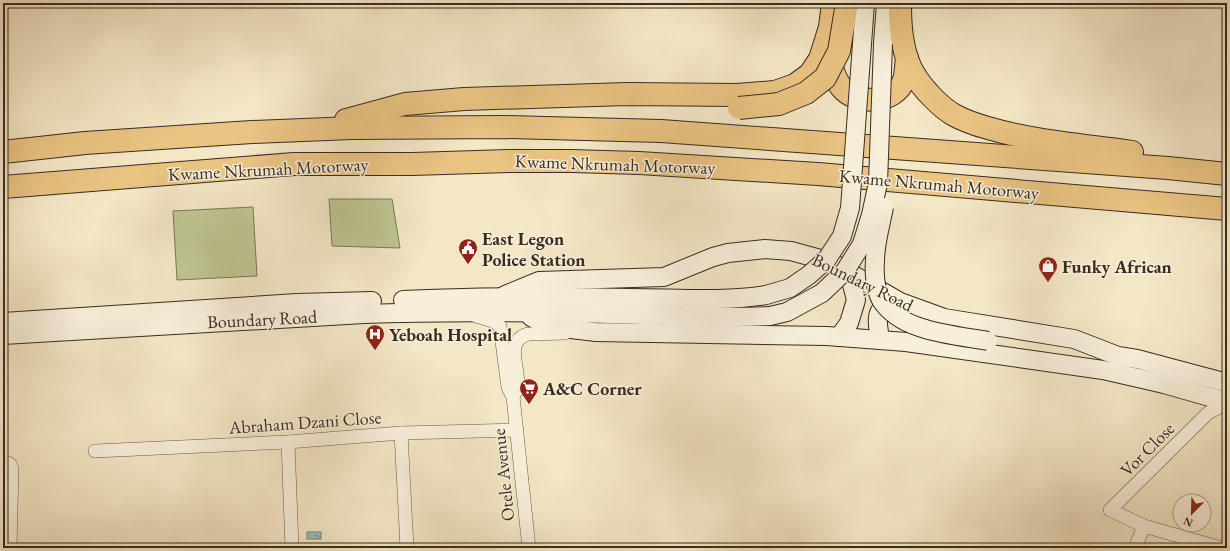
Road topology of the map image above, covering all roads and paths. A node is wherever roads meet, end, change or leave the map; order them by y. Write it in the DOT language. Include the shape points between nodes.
graph roads {
  1 [pos="833,3"];
  2 [pos="847,3"];
  3 [pos="865,3"];
  4 [pos="895,4"];
  5 [pos="830,27"];
  6 [pos="907,58"];
  7 [pos="521,97"];
  8 [pos="306,130"];
  9 [pos="3,152"];
  10 [pos="1227,161"];
  11 [pos="1227,174"];
  12 [pos="878,184"];
  13 [pos="3,187"];
  14 [pos="1227,209"];
  15 [pos="849,273"];
  16 [pos="498,298"];
  17 [pos="900,302"];
  18 [pos="460,311"];
  19 [pos="522,313"];
  20 [pos="3,322"];
  21 [pos="595,332"];
  22 [pos="3,335"];
  23 [pos="839,337"];
  24 [pos="880,339"];
  25 [pos="1118,356"];
  26 [pos="1227,370"];
  27 [pos="1196,374"];
  28 [pos="1227,383"];
  29 [pos="513,398"];
  30 [pos="1221,401"];
  31 [pos="517,430"];
  32 [pos="402,434"];
  33 [pos="288,442"];
  34 [pos="95,451"];
  35 [pos="6,463"];
  36 [pos="1144,526"];
  37 [pos="10,548"];
  38 [pos="292,548"];
  39 [pos="407,548"];
  40 [pos="529,548"];
  41 [pos="1135,548"];
  42 [pos="1221,548"];
  1 -- 5 [label="highway"];
  2 -- 7 [label="highway, bridge" via="839,51 825,78 806,93 779,104 739,108 637,106"];
  3 -- 16 [label="main road, Boundary Road, bridge" via="850,208 842,236 827,259 809,275 790,288 740,299"];
  4 -- 6 [label="highway"];
  4 -- 12 [label="main road, bridge"];
  5 -- 6 [label="highway" via="829,53 832,71 842,88 851,96 864,100 879,99 898,90 904,80"];
  5 -- 7 [label="highway" via="820,59 810,74 795,85 775,92 737,95 627,94"];
  6 -- 10 [label="highway" via="914,74 930,95 955,116 972,123 1040,141"];
  7 -- 8 [label="highway" via="405,104"];
  8 -- 9 [label="highway, Kwame Nkrumah Motorway" via="84,142"];
  8 -- 11 [label="highway, Kwame Nkrumah Motorway" via="504,127 661,131"];
  12 -- 19 [label="main road, Boundary Road, bridge" via="862,244 845,270 822,293 787,312 770,316 744,317"];
  12 -- 25 [label="main road, bridge" via="886,195 875,260 876,283 881,299 896,316 911,325 941,333 1075,354"];
  13 -- 14 [label="highway, Kwame Nkrumah Motorway" via="294,164 571,161 818,174"];
  15 -- 16 [label="main road, Boundary Road" via="831,262 808,255 765,249 713,257 664,276 539,281"];
  15 -- 17 [label="main road, Boundary Road"];
  15 -- 23 [label="main road" via="856,300 849,323"];
  16 -- 20 [label="main road, Boundary Road" via="297,303"];
  17 -- 24 [label="main road" via="883,307 880,312 877,320"];
  17 -- 25 [label="main road, Boundary Road" via="944,318 1074,339"];
  18 -- 19 [label="main road, Boundary Road"];
  18 -- 22 [label="main road, Boundary Road" via="364,314"];
  18 -- 29 [label="street, Otele Avenue" via="493,321 500,326 508,387"];
  19 -- 21 [label="main road, Boundary Road" via="541,323"];
  21 -- 23 [label="main road, Boundary Road"];
  21 -- 29 [label="street, Otele Avenue" via="523,335 517,341 514,354 518,388"];
  23 -- 24 [label="main road, Boundary Road"];
  24 -- 30 [label="main road, Boundary Road" via="1104,370"];
  25 -- 27 [label="main road, Boundary Road"];
  26 -- 27 [label="main road"];
  27 -- 28 [label="main road, Boundary Road"];
  29 -- 31 [label="street, Otele Avenue"];
  30 -- 36 [label="street, Vor Close" via="1110,510"];
  31 -- 32 [label="street, Abraham Dzani Close"];
  31 -- 40 [label="street, Otele Avenue"];
  32 -- 33 [label="street, Abraham Dzani Close"];
  32 -- 39 [label="street"];
  33 -- 34 [label="street, Abraham Dzani Close"];
  33 -- 38 [label="street"];
  35 -- 37 [label="street" via="12,469"];
  36 -- 41 [label="street"];
  36 -- 42 [label="street"];
}
